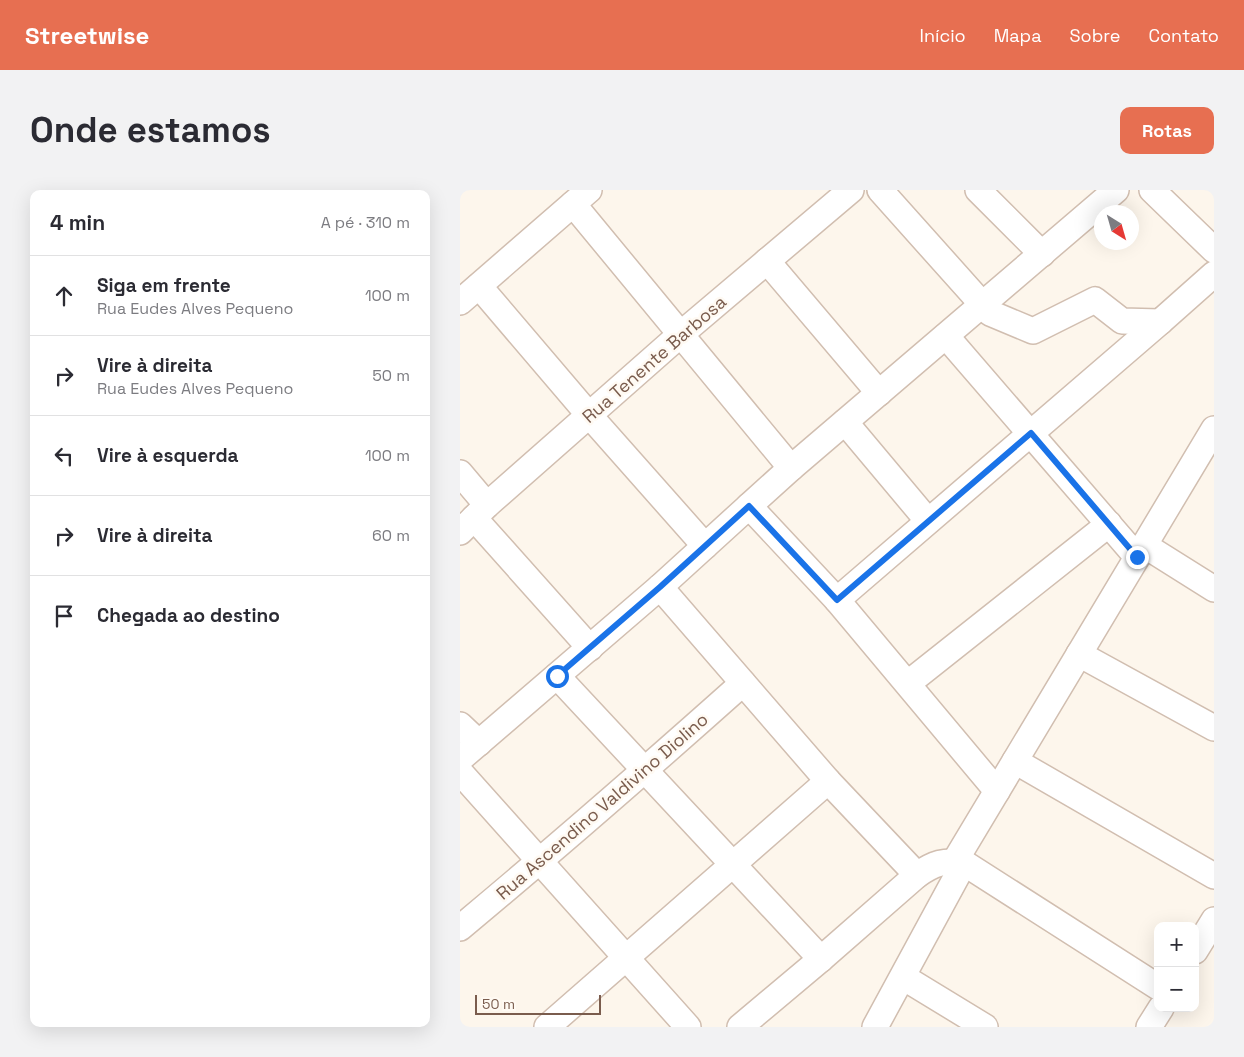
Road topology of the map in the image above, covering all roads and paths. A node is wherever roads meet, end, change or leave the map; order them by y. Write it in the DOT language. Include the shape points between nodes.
graph roads {
  1 [pos="851,190"];
  2 [pos="880,190"];
  3 [pos="978,190"];
  4 [pos="1116,190"];
  5 [pos="1152,190"];
  6 [pos="581,197"];
  7 [pos="1214,250"];
  8 [pos="1042,254"];
  9 [pos="767,261"];
  10 [pos="1214,274"];
  11 [pos="479,286"];
  12 [pos="460,302"];
  13 [pos="982,305"];
  14 [pos="1160,322"];
  15 [pos="681,334"];
  16 [pos="946,336"];
  17 [pos="879,393"];
  18 [pos="588,415"];
  19 [pos="845,422"];
  20 [pos="1031,433"];
  21 [pos="1213,433"];
  22 [pos="792,468"];
  23 [pos="460,473"];
  24 [pos="749,506"];
  25 [pos="473,518"];
  26 [pos="928,521"];
  27 [pos="1109,524"];
  28 [pos="705,546"];
  29 [pos="1141,551"];
  30 [pos="660,587"];
  31 [pos="1214,590"];
  32 [pos="837,600"];
  33 [pos="590,648"];
  34 [pos="1079,654"];
  35 [pos="557,676"];
  36 [pos="916,677"];
  37 [pos="744,683"];
  38 [pos="460,725"];
  39 [pos="1214,728"];
  40 [pos="479,743"];
  41 [pos="460,759"];
  42 [pos="1015,761"];
  43 [pos="645,771"];
  44 [pos="460,772"];
  45 [pos="828,781"];
  46 [pos="997,791"];
  47 [pos="540,861"];
  48 [pos="960,862"];
  49 [pos="732,865"];
  50 [pos="917,875"];
  51 [pos="1214,876"];
  52 [pos="1214,920"];
  53 [pos="460,928"];
  54 [pos="1199,945"];
  55 [pos="626,958"];
  56 [pos="821,959"];
  57 [pos="903,977"];
  58 [pos="1154,984"];
  59 [pos="1158,1012"];
  60 [pos="547,1027"];
  61 [pos="688,1027"];
  62 [pos="740,1027"];
  63 [pos="875,1027"];
  64 [pos="984,1027"];
  65 [pos="1149,1027"];
  1 -- 9 [label="street, Rua Tenente Barbosa"];
  2 -- 13 [label="street"];
  3 -- 8 [label="street"];
  4 -- 8 [label="street"];
  5 -- 7 [label="street"];
  6 -- 11 [label="street"];
  6 -- 15 [label="street"];
  8 -- 13 [label="street"];
  9 -- 15 [label="street, Rua Tenente Barbosa"];
  9 -- 17 [label="street"];
  10 -- 14 [label="street"];
  11 -- 12 [label="street"];
  11 -- 18 [label="street"];
  13 -- 14 [label="street" via="990,313 1033,331 1095,300 1122,321"];
  13 -- 16 [label="street"];
  14 -- 20 [label="street"];
  15 -- 18 [label="street, Rua Tenente Barbosa"];
  15 -- 22 [label="street"];
  16 -- 17 [label="street"];
  16 -- 20 [label="street"];
  17 -- 19 [label="street"];
  18 -- 25 [label="street, Rua Tenente Barbosa"];
  18 -- 28 [label="street"];
  19 -- 22 [label="street"];
  19 -- 26 [label="street"];
  20 -- 26 [label="street"];
  20 -- 27 [label="street"];
  21 -- 29 [label="street"];
  22 -- 24 [label="street"];
  23 -- 25 [label="street"];
  24 -- 28 [label="street"];
  24 -- 32 [label="street"];
  25 -- 33 [label="street"];
  26 -- 32 [label="street"];
  27 -- 29 [label="street"];
  27 -- 36 [label="street"];
  28 -- 30 [label="street"];
  29 -- 31 [label="street"];
  29 -- 34 [label="street"];
  30 -- 33 [label="street"];
  30 -- 37 [label="street"];
  32 -- 46 [label="street"];
  33 -- 35 [label="street"];
  34 -- 39 [label="street"];
  34 -- 42 [label="street"];
  35 -- 40 [label="street"];
  35 -- 43 [label="street"];
  37 -- 43 [label="street, Rua Ascendino Valdivino Diolino"];
  37 -- 45 [label="street"];
  38 -- 40 [label="street"];
  40 -- 41 [label="street"];
  42 -- 46 [label="street"];
  42 -- 51 [label="street"];
  43 -- 47 [label="street, Rua Ascendino Valdivino Diolino"];
  43 -- 49 [label="street"];
  44 -- 47 [label="street"];
  45 -- 49 [label="street"];
  45 -- 50 [label="street"];
  46 -- 48 [label="street"];
  47 -- 53 [label="street, Rua Ascendino Valdivino Diolino"];
  47 -- 55 [label="street"];
  48 -- 50 [label="street" via="935,864"];
  48 -- 57 [label="street"];
  48 -- 58 [label="street"];
  49 -- 55 [label="street"];
  49 -- 56 [label="street"];
  50 -- 56 [label="street"];
  52 -- 54 [label="street"];
  55 -- 60 [label="street"];
  55 -- 61 [label="street"];
  56 -- 62 [label="street"];
  57 -- 63 [label="street"];
  57 -- 64 [label="street"];
  59 -- 65 [label="street"];
}
